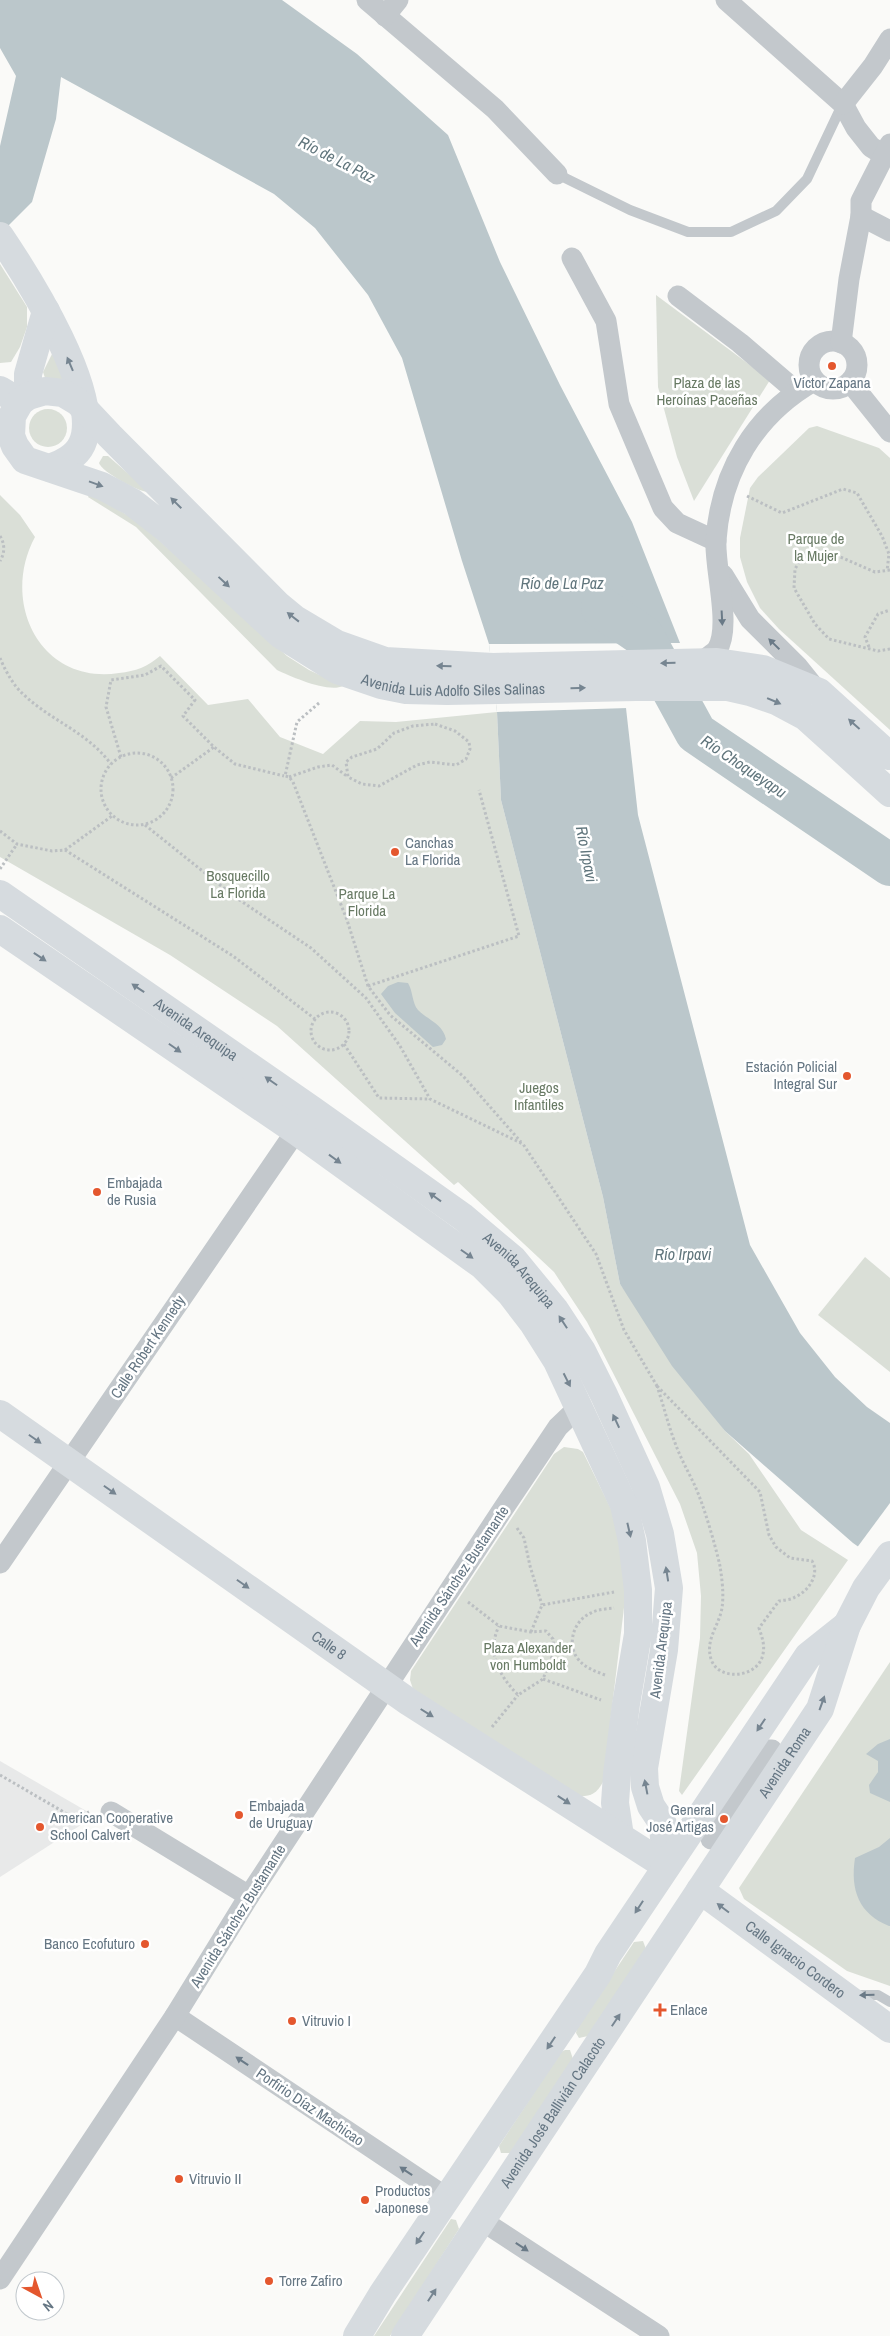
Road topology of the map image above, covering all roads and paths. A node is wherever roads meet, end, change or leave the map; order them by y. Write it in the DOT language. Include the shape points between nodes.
graph roads {
  1 [pos="367,0"];
  2 [pos="726,0"];
  3 [pos="392,8"];
  4 [pos="890,39"];
  5 [pos="843,104"];
  6 [pos="882,149"];
  7 [pos="557,174"];
  8 [pos="861,216"];
  9 [pos="890,231"];
  10 [pos="0,236"];
  11 [pos="572,258"];
  12 [pos="678,296"];
  13 [pos="46,310"];
  14 [pos="841,343"];
  15 [pos="850,382"];
  16 [pos="805,386"];
  17 [pos="16,396"];
  18 [pos="85,410"];
  19 [pos="890,432"];
  20 [pos="0,449"];
  21 [pos="38,464"];
  22 [pos="742,494"];
  23 [pos="0,536"];
  24 [pos="716,541"];
  25 [pos="0,561"];
  26 [pos="719,569"];
  27 [pos="888,570"];
  28 [pos="890,610"];
  29 [pos="869,647"];
  30 [pos="890,649"];
  31 [pos="0,658"];
  32 [pos="709,662"];
  33 [pos="493,678"];
  34 [pos="819,692"];
  35 [pos="319,703"];
  36 [pos="214,747"];
  37 [pos="890,756"];
  38 [pos="121,757"];
  39 [pos="111,764"];
  40 [pos="287,777"];
  41 [pos="348,777"];
  42 [pos="172,778"];
  43 [pos="479,790"];
  44 [pos="890,792"];
  45 [pos="112,816"];
  46 [pos="145,825"];
  47 [pos="0,831"];
  48 [pos="17,844"];
  49 [pos="65,850"];
  50 [pos="0,869"];
  51 [pos="0,894"];
  52 [pos="0,929"];
  53 [pos="368,986"];
  54 [pos="315,1019"];
  55 [pos="344,1044"];
  56 [pos="430,1099"];
  57 [pos="311,1109"];
  58 [pos="296,1131"];
  59 [pos="523,1144"];
  60 [pos="657,1386"];
  61 [pos="592,1400"];
  62 [pos="0,1414"];
  63 [pos="70,1462"];
  64 [pos="514,1524"];
  65 [pos="890,1555"];
  66 [pos="0,1563"];
  67 [pos="620,1591"];
  68 [pos="465,1600"];
  69 [pos="542,1605"];
  70 [pos="620,1607"];
  71 [pos="847,1625"];
  72 [pos="499,1626"];
  73 [pos="531,1632"];
  74 [pos="611,1677"];
  75 [pos="543,1679"];
  76 [pos="387,1685"];
  77 [pos="518,1694"];
  78 [pos="606,1702"];
  79 [pos="490,1730"];
  80 [pos="0,1775"];
  81 [pos="111,1812"];
  82 [pos="620,1836"];
  83 [pos="666,1866"];
  84 [pos="700,1890"];
  85 [pos="249,1896"];
  86 [pos="842,1996"];
  87 [pos="890,2002"];
  88 [pos="175,2016"];
  89 [pos="890,2029"];
  90 [pos="447,2198"];
  91 [pos="482,2220"];
  92 [pos="0,2279"];
  93 [pos="357,2336"];
  94 [pos="406,2336"];
  95 [pos="659,2336"];
  1 -- 3 [label="street"];
  2 -- 5 [label="street"];
  3 -- 7 [label="street"];
  4 -- 5 [label="street"];
  5 -- 6 [label="street" via="856,128"];
  5 -- 7 [label="lane" via="807,179 776,211 731,232 688,232 630,210"];
  6 -- 8 [label="street" via="861,201"];
  8 -- 9 [label="street"];
  8 -- 14 [label="street"];
  10 -- 13 [label="main road"];
  11 -- 24 [label="street" via="606,321 619,404 663,508 677,522"];
  12 -- 16 [label="street"];
  13 -- 17 [label="main road" via="28,374"];
  18 -- 13 [label="main road, one-way" via="80,388"];
  14 -- 15 [label="street" via="853,352 856,360 855,375"];
  14 -- 16 [label="street" via="826,342 813,351"];
  15 -- 16 [label="street" via="836,389"];
  15 -- 19 [label="street"];
  16 -- 24 [label="street" via="759,425 737,460 726,489"];
  17 -- 18 [label="main road" via="45,391 63,393"];
  17 -- 21 [label="main road" via="11,436 15,446"];
  18 -- 21 [label="main road" via="86,429 82,446 70,459"];
  33 -- 18 [label="main road, Avenida Luis Adolfo Siles Salinas, one-way" via="385,661 337,644 295,619"];
  20 -- 21 [label="main road, Avenida Luis Adolfo Siles Salinas"];
  21 -- 33 [label="main road, Avenida Luis Adolfo Siles Salinas, one-way" via="102,486 132,502 168,530 281,635 337,670 406,690"];
  22 -- 27 [label="path" via="782,513 843,489 856,493 882,536 889,554"];
  23 -- 25 [label="path" via="4,552"];
  24 -- 26 [label="street"];
  26 -- 32 [label="street, one-way" via="723,628"];
  34 -- 26 [label="street, one-way" via="750,619"];
  27 -- 29 [label="path" via="875,572 824,550 804,554 795,569 794,588 815,624 829,639"];
  28 -- 29 [label="path" via="878,614 865,637"];
  29 -- 30 [label="path" via="878,651"];
  31 -- 39 [label="path" via="22,694 98,748"];
  32 -- 33 [label="main road, Avenida Luis Adolfo Siles Salinas, one-way"];
  32 -- 34 [label="main road, Avenida Luis Adolfo Siles Salinas" via="763,669"];
  33 -- 44 [label="main road, Avenida Luis Adolfo Siles Salinas, one-way" via="728,687 750,692 806,717"];
  37 -- 34 [label="main road, Avenida Luis Adolfo Siles Salinas, one-way"];
  35 -- 40 [label="path" via="298,722"];
  36 -- 38 [label="path" via="182,716 195,700 161,666 145,675 111,680 106,707"];
  36 -- 40 [label="path" via="235,764"];
  36 -- 42 [label="path"];
  38 -- 39 [label="path"];
  38 -- 42 [label="path" via="133,753 157,758"];
  39 -- 45 [label="path" via="104,774 101,796"];
  40 -- 41 [label="path" via="332,765"];
  40 -- 53 [label="path" via="347,920"];
  41 -- 41 [label="path" via="362,784 379,786 417,765 430,762 456,765 466,759 469,742 455,731 435,724 413,726 394,733 377,749 352,756 346,762"];
  42 -- 46 [label="path" via="171,802 156,820"];
  43 -- 53 [label="path" via="519,936"];
  45 -- 46 [label="path" via="122,822"];
  45 -- 49 [label="path"];
  46 -- 56 [label="path" via="235,897 311,948 366,998 400,1046"];
  47 -- 48 [label="path"];
  48 -- 49 [label="path" via="52,851"];
  48 -- 50 [label="path"];
  49 -- 54 [label="path" via="233,956"];
  57 -- 51 [label="main road, Avenida Arequipa, one-way"];
  52 -- 58 [label="main road, Avenida Arequipa, one-way"];
  53 -- 59 [label="path" via="390,1015 462,1076"];
  54 -- 55 [label="path" via="311,1031 315,1043 326,1050"];
  54 -- 55 [label="path" via="326,1012 343,1016 349,1027"];
  55 -- 56 [label="path" via="380,1098"];
  56 -- 59 [label="path"];
  57 -- 58 [label="main road"];
  61 -- 57 [label="main road, Avenida Arequipa, one-way" via="582,1351 555,1310 513,1259 463,1217"];
  58 -- 61 [label="main road, Avenida Arequipa, one-way" via="484,1266 510,1293 557,1361"];
  58 -- 63 [label="street, Calle Robert Kennedy"];
  59 -- 60 [label="path" via="596,1254 624,1330"];
  60 -- 60 [label="path" via="760,1492 769,1535 776,1547 790,1558 812,1561 816,1568 809,1587 796,1597 779,1601 760,1628 763,1656 754,1670 744,1674 728,1673 717,1668 711,1660 709,1643 722,1609 720,1566 696,1487 677,1449"];
  61 -- 76 [label="street, Avenida Sánchez Bustamante" via="558,1426"];
  61 -- 82 [label="main road, Avenida Arequipa, one-way" via="624,1505 638,1590 638,1634 621,1736 615,1803"];
  83 -- 61 [label="main road, Avenida Arequipa, one-way" via="663,1824 651,1806 644,1768 664,1650 669,1588 660,1534 646,1487"];
  62 -- 63 [label="main road, Calle 8, one-way"];
  63 -- 66 [label="street, Calle Robert Kennedy"];
  63 -- 76 [label="main road, Calle 8, one-way"];
  64 -- 69 [label="path" via="524,1538"];
  65 -- 71 [label="main road, Avenida Roma" via="866,1588"];
  67 -- 69 [label="path"];
  68 -- 72 [label="path"];
  69 -- 73 [label="path"];
  70 -- 74 [label="path" via="590,1613 580,1620 572,1646 577,1658 588,1668"];
  71 -- 83 [label="main road, Avenida Roma, one-way" via="808,1656"];
  84 -- 71 [label="main road, Avenida Roma, one-way" via="820,1709"];
  72 -- 73 [label="path"];
  72 -- 77 [label="path" via="493,1638 496,1664 506,1682"];
  73 -- 75 [label="path" via="546,1632 553,1639 554,1652"];
  75 -- 77 [label="path"];
  75 -- 78 [label="path"];
  76 -- 82 [label="main road, Calle 8, one-way"];
  76 -- 85 [label="street, Avenida Sánchez Bustamante"];
  77 -- 79 [label="path"];
  80 -- 81 [label="path" via="74,1818 88,1812"];
  81 -- 85 [label="street"];
  82 -- 83 [label="main road, Calle 8"];
  83 -- 84 [label="main road, Calle Ignacio Cordero"];
  83 -- 90 [label="main road, one-way" via="598,1974"];
  86 -- 84 [label="main road, Calle Ignacio Cordero, one-way"];
  91 -- 84 [label="main road, Avenida José Ballivián Calacoto, one-way"];
  85 -- 88 [label="street, Avenida Sánchez Bustamante"];
  87 -- 86 [label="lane, one-way" via="878,1995"];
  86 -- 89 [label="main road, Calle Ignacio Cordero"];
  90 -- 88 [label="street, Porfirio Díaz Machicao, one-way"];
  88 -- 92 [label="street, Avenida Sánchez Bustamante"];
  90 -- 91 [label="main road"];
  90 -- 93 [label="main road, one-way"];
  94 -- 91 [label="main road, Avenida José Ballivián Calacoto, one-way"];
  91 -- 95 [label="street, one-way"];
}
